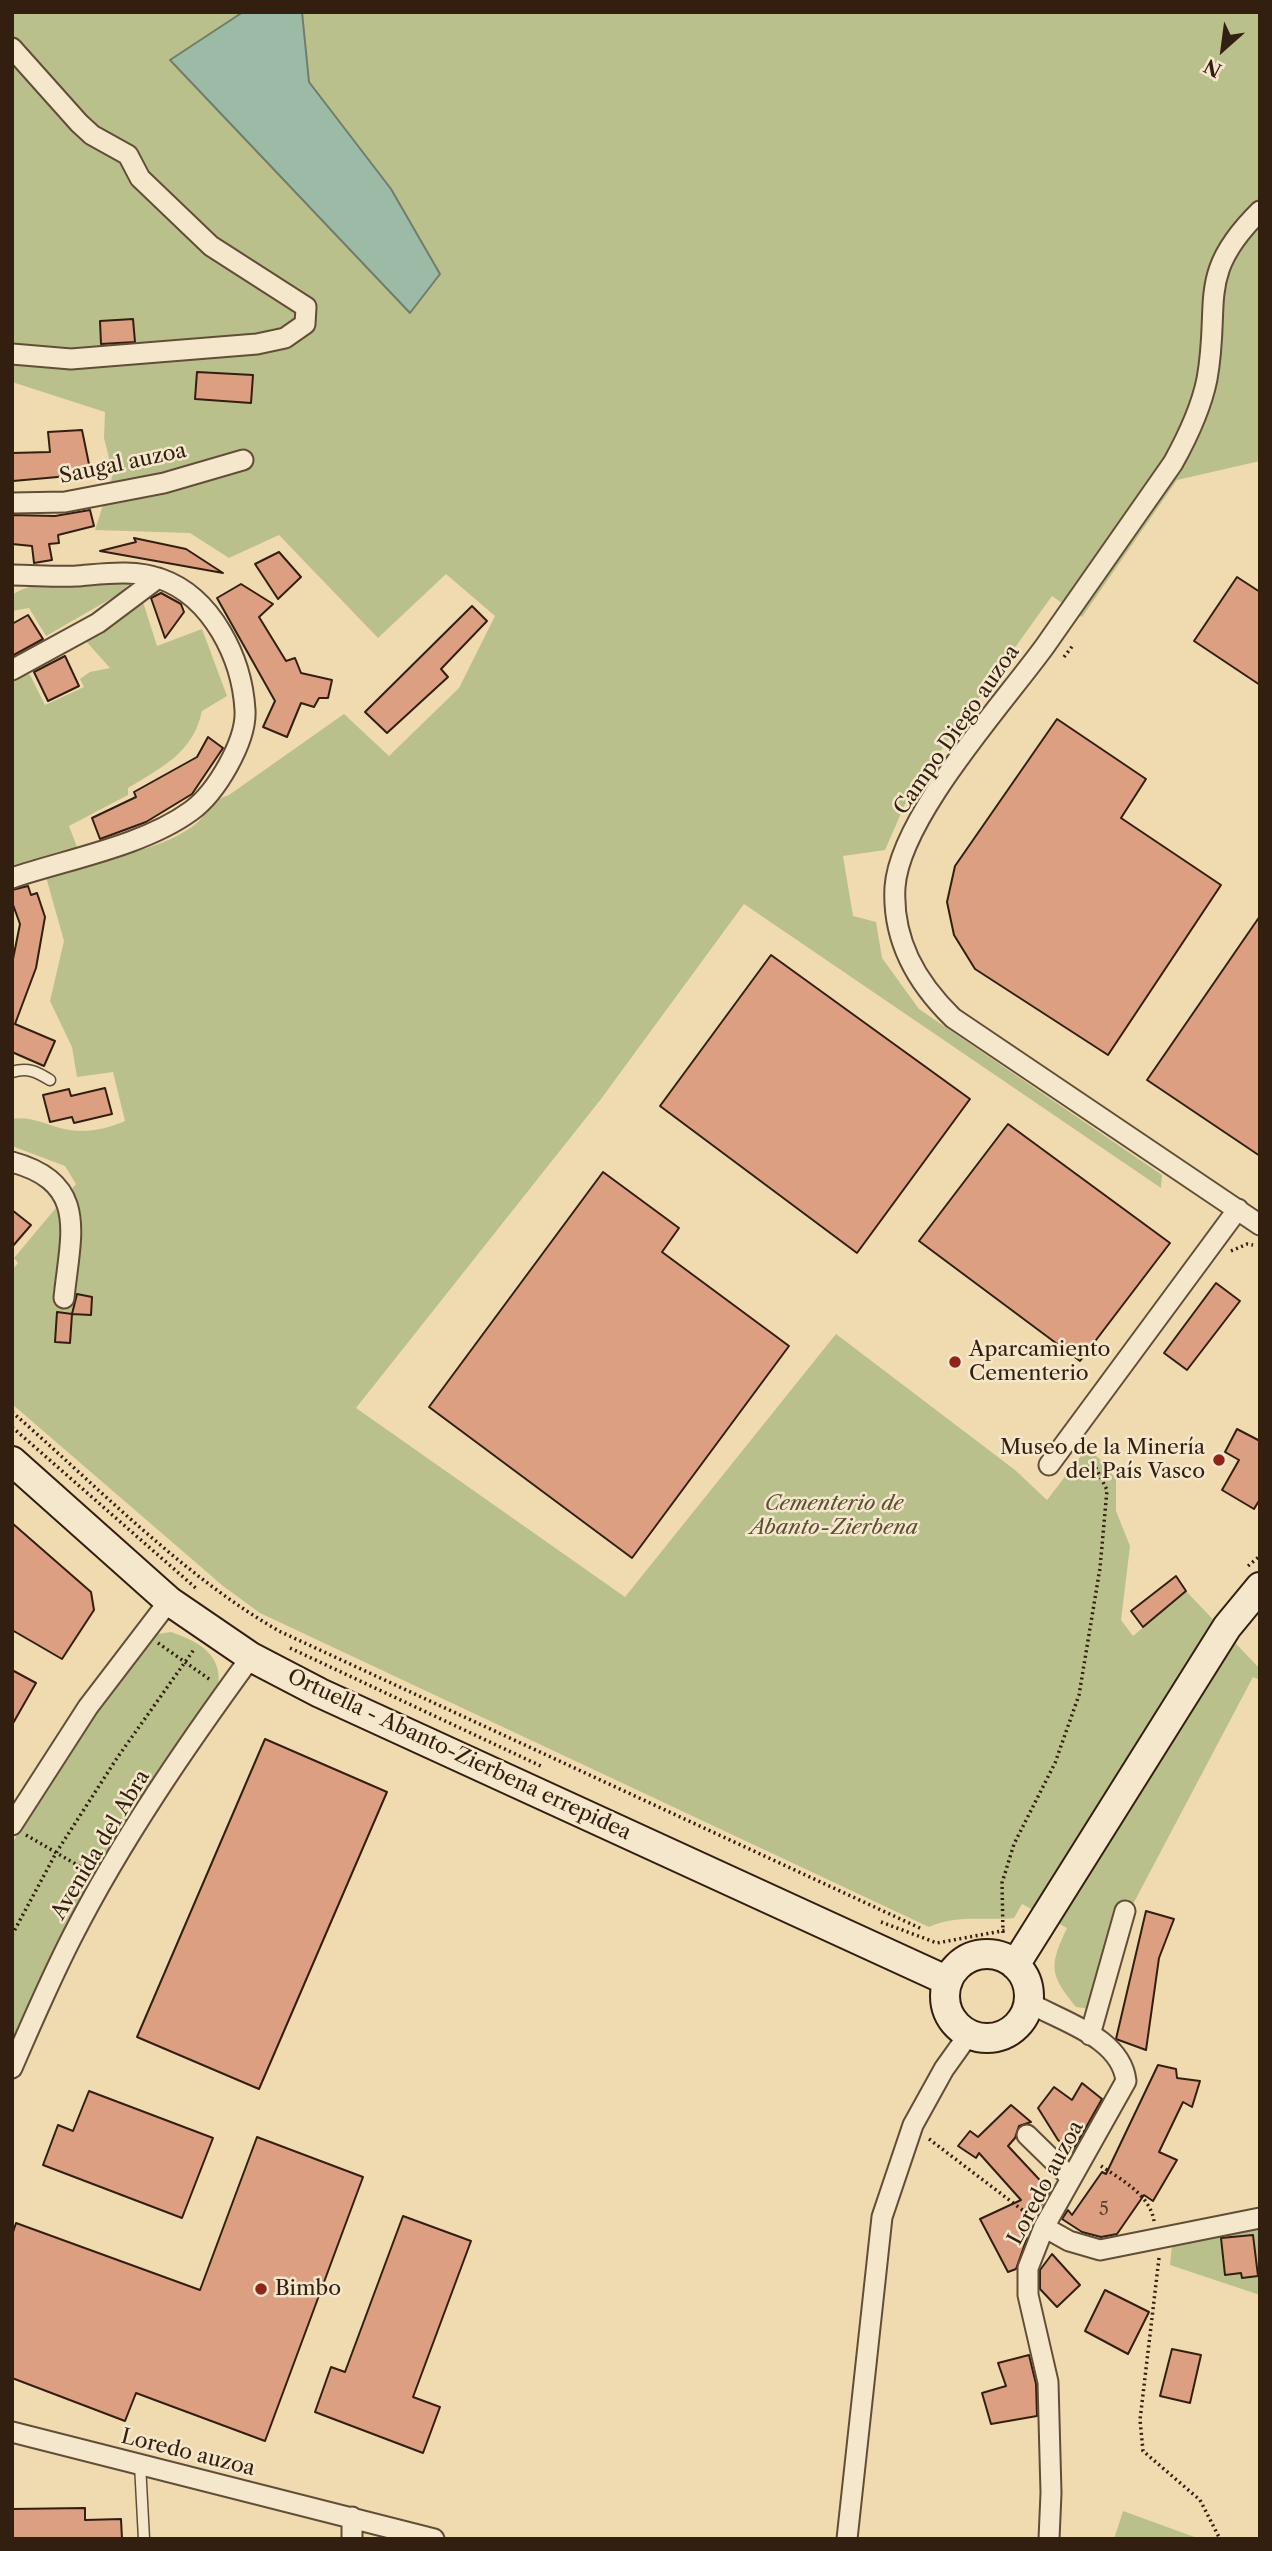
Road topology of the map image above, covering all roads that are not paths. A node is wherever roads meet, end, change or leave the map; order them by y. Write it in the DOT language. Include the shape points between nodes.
graph roads {
  1 [pos="12,48"];
  2 [pos="1260,211"];
  3 [pos="12,354"];
  4 [pos="243,460"];
  5 [pos="12,503"];
  6 [pos="12,575"];
  7 [pos="158,578"];
  8 [pos="12,670"];
  9 [pos="12,878"];
  10 [pos="12,1072"];
  11 [pos="50,1080"];
  12 [pos="12,1162"];
  13 [pos="1238,1209"];
  14 [pos="1260,1225"];
  15 [pos="64,1298"];
  16 [pos="12,1461"];
  17 [pos="1056,1469"];
  18 [pos="1251,1578"];
  19 [pos="169,1601"];
  20 [pos="251,1657"];
  21 [pos="18,1829"];
  22 [pos="1125,1911"];
  23 [pos="1015,1965"];
  24 [pos="948,1981"];
  25 [pos="1028,2002"];
  26 [pos="969,2034"];
  27 [pos="1090,2035"];
  28 [pos="12,2068"];
  29 [pos="1027,2135"];
  30 [pos="1071,2178"];
  31 [pos="1260,2218"];
  32 [pos="1044,2227"];
  33 [pos="12,2432"];
  34 [pos="141,2464"];
  35 [pos="352,2517"];
  36 [pos="144,2539"];
  37 [pos="352,2539"];
  38 [pos="434,2539"];
  39 [pos="847,2539"];
  40 [pos="1049,2539"];
  1 -- 3 [label="street" via="92,135 128,155 140,178 211,246 299,300 308,315 305,324 285,338 257,344 71,359"];
  2 -- 13 [label="street, Campo Diego auzoa" via="1238,232 1215,279 1207,380 1173,463 929,802 904,850 895,885 901,941 916,975 953,1018"];
  4 -- 5 [label="street, Saugal auzoa" via="163,483 77,500"];
  6 -- 7 [label="street" via="113,572"];
  7 -- 8 [label="street" via="98,623"];
  7 -- 9 [label="street" via="181,588 212,616 227,643 245,713 239,744 223,775 192,810 142,837"];
  10 -- 11 [label="lane" via="35,1071"];
  12 -- 15 [label="street" via="41,1173 65,1195 72,1222"];
  13 -- 14 [label="street, Campo Diego auzoa"];
  13 -- 17 [label="street"];
  16 -- 19 [label="street, Ortuella - Abanto-Zierbena errepidea"];
  18 -- 23 [label="street" via="1227,1627"];
  19 -- 20 [label="street, Ortuella - Abanto-Zierbena errepidea"];
  19 -- 21 [label="street" via="88,1707"];
  20 -- 24 [label="street, Ortuella - Abanto-Zierbena errepidea" via="320,1693"];
  20 -- 28 [label="street, Avenida del Abra" via="103,1880"];
  22 -- 27 [label="street"];
  23 -- 24 [label="street" via="1003,1958 977,1955 955,1969"];
  23 -- 25 [label="street" via="1026,1982"];
  24 -- 26 [label="street" via="948,2011"];
  25 -- 26 [label="street" via="1017,2025 1007,2033 994,2038"];
  25 -- 27 [label="street, Loredo auzoa"];
  26 -- 39 [label="street" via="913,2125 881,2217"];
  27 -- 30 [label="street, Loredo auzoa" via="1119,2056 1126,2081"];
  29 -- 30 [label="street"];
  30 -- 32 [label="street, Loredo auzoa"];
  31 -- 32 [label="street" via="1100,2250"];
  32 -- 40 [label="street, Loredo auzoa" via="1027,2283 1048,2382"];
  33 -- 34 [label="street, Loredo auzoa"];
  34 -- 35 [label="street, Loredo auzoa"];
  34 -- 36 [label="lane"];
  35 -- 37 [label="street"];
  35 -- 38 [label="street, Loredo auzoa"];
}
